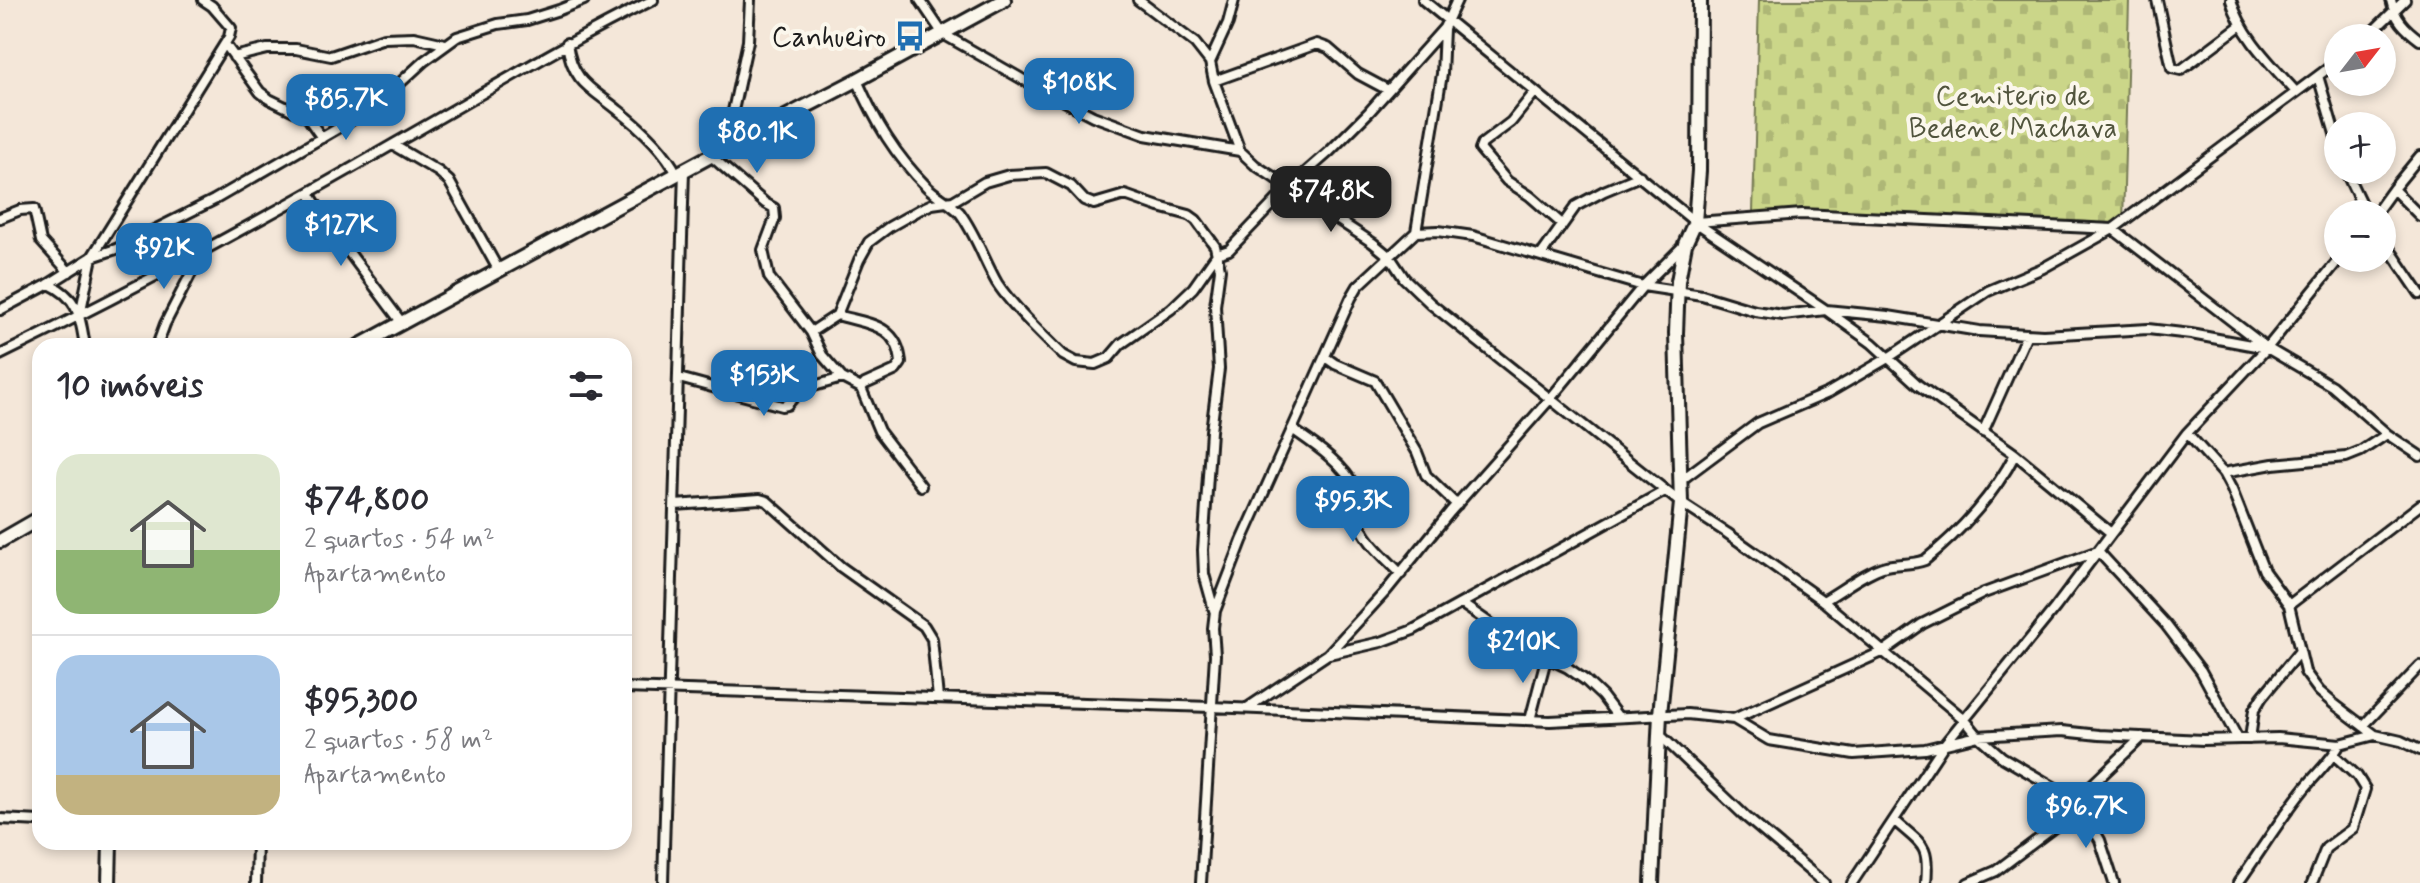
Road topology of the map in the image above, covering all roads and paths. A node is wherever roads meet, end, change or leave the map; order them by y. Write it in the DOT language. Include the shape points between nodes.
graph roads {
  1 [pos="203,0"];
  2 [pos="584,0"];
  3 [pos="653,0"];
  4 [pos="750,0"];
  5 [pos="920,0"];
  6 [pos="1004,0"];
  7 [pos="1138,0"];
  8 [pos="1234,0"];
  9 [pos="1423,0"];
  10 [pos="1700,0"];
  11 [pos="2157,0"];
  12 [pos="2231,0"];
  13 [pos="2391,0"];
  14 [pos="2405,0"];
  15 [pos="1458,1"];
  16 [pos="2394,12"];
  17 [pos="1446,24"];
  18 [pos="2381,24"];
  19 [pos="2241,25"];
  20 [pos="943,34"];
  21 [pos="2420,40"];
  22 [pos="567,43"];
  23 [pos="225,44"];
  24 [pos="445,44"];
  25 [pos="234,57"];
  26 [pos="1210,62"];
  27 [pos="2324,72"];
  28 [pos="2318,76"];
  29 [pos="857,80"];
  30 [pos="1214,81"];
  31 [pos="1388,90"];
  32 [pos="1535,92"];
  33 [pos="2296,92"];
  34 [pos="2329,112"];
  35 [pos="322,138"];
  36 [pos="393,145"];
  37 [pos="725,148"];
  38 [pos="1240,151"];
  39 [pos="711,156"];
  40 [pos="2420,156"];
  41 [pos="681,172"];
  42 [pos="1640,176"];
  43 [pos="1288,188"];
  44 [pos="2393,189"];
  45 [pos="309,193"];
  46 [pos="2385,200"];
  47 [pos="945,203"];
  48 [pos="2420,216"];
  49 [pos="0,218"];
  50 [pos="1695,222"];
  51 [pos="1562,224"];
  52 [pos="2113,229"];
  53 [pos="1416,232"];
  54 [pos="1685,244"];
  55 [pos="203,249"];
  56 [pos="1217,254"];
  57 [pos="1541,255"];
  58 [pos="92,257"];
  59 [pos="1390,257"];
  60 [pos="2396,258"];
  61 [pos="499,271"];
  62 [pos="69,272"];
  63 [pos="2329,272"];
  64 [pos="49,284"];
  65 [pos="1643,286"];
  66 [pos="2419,290"];
  67 [pos="1678,291"];
  68 [pos="0,310"];
  69 [pos="1826,310"];
  70 [pos="80,315"];
  71 [pos="837,315"];
  72 [pos="402,323"];
  73 [pos="1937,324"];
  74 [pos="811,332"];
  75 [pos="2027,334"];
  76 [pos="34,338"];
  77 [pos="84,338"];
  78 [pos="160,338"];
  79 [pos="374,338"];
  80 [pos="32,339"];
  81 [pos="2267,348"];
  82 [pos="0,355"];
  83 [pos="1325,357"];
  84 [pos="1888,358"];
  85 [pos="679,378"];
  86 [pos="842,378"];
  87 [pos="861,388"];
  88 [pos="1550,399"];
  89 [pos="1292,429"];
  90 [pos="1983,432"];
  91 [pos="2187,433"];
  92 [pos="2387,434"];
  93 [pos="2015,454"];
  94 [pos="2420,456"];
  95 [pos="2223,473"];
  96 [pos="1680,481"];
  97 [pos="921,486"];
  98 [pos="1665,491"];
  99 [pos="1681,503"];
  100 [pos="675,505"];
  101 [pos="1457,505"];
  102 [pos="2420,505"];
  103 [pos="32,523"];
  104 [pos="2111,533"];
  105 [pos="0,541"];
  106 [pos="2098,551"];
  107 [pos="1401,574"];
  108 [pos="1823,601"];
  109 [pos="1462,604"];
  110 [pos="2289,605"];
  111 [pos="1215,611"];
  112 [pos="1884,651"];
  113 [pos="2299,652"];
  114 [pos="1328,654"];
  115 [pos="1546,659"];
  116 [pos="2420,666"];
  117 [pos="632,688"];
  118 [pos="670,690"];
  119 [pos="938,698"];
  120 [pos="1211,707"];
  121 [pos="1247,709"];
  122 [pos="1660,714"];
  123 [pos="1618,717"];
  124 [pos="1734,719"];
  125 [pos="1530,720"];
  126 [pos="1965,720"];
  127 [pos="2363,726"];
  128 [pos="1660,735"];
  129 [pos="2375,735"];
  130 [pos="1978,736"];
  131 [pos="2142,737"];
  132 [pos="2238,739"];
  133 [pos="2250,739"];
  134 [pos="2340,744"];
  135 [pos="1943,746"];
  136 [pos="2420,750"];
  137 [pos="2334,755"];
  138 [pos="2079,804"];
  139 [pos="0,819"];
  140 [pos="1894,820"];
  141 [pos="32,821"];
  142 [pos="110,850"];
  143 [pos="257,850"];
  144 [pos="109,883"];
  145 [pos="256,883"];
  146 [pos="663,883"];
  147 [pos="1201,883"];
  148 [pos="1652,883"];
  149 [pos="1824,883"];
  150 [pos="1852,883"];
  151 [pos="1926,883"];
  152 [pos="1968,883"];
  153 [pos="2114,883"];
  154 [pos="2238,883"];
  155 [pos="2312,883"];
  1 -- 23 [label="street" via="231,28"];
  2 -- 24 [label="street"];
  3 -- 22 [label="street"];
  4 -- 37 [label="street" via="748,41"];
  5 -- 20 [label="street"];
  6 -- 20 [label="street"];
  7 -- 26 [label="street" via="1195,43"];
  8 -- 26 [label="street"];
  9 -- 17 [label="street"];
  10 -- 50 [label="street"];
  11 -- 19 [label="street" via="2176,70"];
  12 -- 19 [label="street"];
  13 -- 16 [label="street"];
  14 -- 16 [label="street"];
  15 -- 17 [label="street"];
  16 -- 18 [label="street"];
  16 -- 21 [label="street"];
  17 -- 31 [label="street"];
  17 -- 32 [label="street"];
  17 -- 53 [label="street"];
  19 -- 33 [label="street"];
  20 -- 29 [label="street"];
  20 -- 38 [label="street" via="1093,116 1145,135"];
  22 -- 36 [label="street"];
  22 -- 41 [label="street" via="576,75"];
  23 -- 25 [label="street"];
  23 -- 58 [label="street"];
  24 -- 25 [label="street" via="384,38 331,56 267,49"];
  24 -- 35 [label="street" via="376,105"];
  25 -- 35 [label="street" via="260,92 308,118"];
  26 -- 30 [label="street"];
  27 -- 28 [label="street"];
  28 -- 33 [label="street"];
  28 -- 34 [label="street"];
  29 -- 37 [label="street"];
  29 -- 47 [label="street" via="892,148"];
  30 -- 31 [label="street" via="1317,44"];
  30 -- 38 [label="street"];
  31 -- 43 [label="street"];
  32 -- 42 [label="street"];
  32 -- 51 [label="street" via="1480,149 1507,181"];
  33 -- 52 [label="street"];
  35 -- 58 [label="street" via="214,200"];
  36 -- 45 [label="street"];
  36 -- 61 [label="street" via="449,181"];
  37 -- 39 [label="street"];
  38 -- 43 [label="street"];
  39 -- 41 [label="street"];
  39 -- 74 [label="street" via="774,208 763,250 765,265 773,284"];
  40 -- 44 [label="street"];
  41 -- 61 [label="street"];
  41 -- 85 [label="street"];
  42 -- 50 [label="street"];
  42 -- 51 [label="street" via="1576,206"];
  43 -- 56 [label="street" via="1229,250"];
  43 -- 59 [label="street"];
  44 -- 46 [label="street"];
  44 -- 48 [label="street"];
  45 -- 55 [label="street"];
  45 -- 72 [label="street"];
  47 -- 56 [label="street" via="985,182 1046,173 1094,204 1125,195 1189,215"];
  47 -- 56 [label="street" via="968,225 999,286 1048,341 1076,362 1095,364 1109,358 1193,288"];
  47 -- 71 [label="street" via="921,209 869,242"];
  49 -- 62 [label="street" via="34,209 41,241"];
  50 -- 52 [label="street" via="1802,214"];
  50 -- 54 [label="street"];
  50 -- 69 [label="street"];
  51 -- 57 [label="street"];
  52 -- 73 [label="street" via="1988,291"];
  52 -- 81 [label="street"];
  53 -- 57 [label="street" via="1473,236"];
  53 -- 59 [label="street"];
  54 -- 65 [label="street"];
  54 -- 67 [label="street"];
  55 -- 70 [label="street"];
  55 -- 78 [label="street"];
  56 -- 111 [label="street" via="1219,369 1203,550"];
  57 -- 65 [label="street"];
  58 -- 62 [label="street"];
  58 -- 70 [label="street"];
  59 -- 83 [label="street" via="1358,286"];
  59 -- 88 [label="street" via="1431,304"];
  60 -- 66 [label="street"];
  61 -- 72 [label="street"];
  62 -- 64 [label="street"];
  63 -- 81 [label="street"];
  64 -- 68 [label="street"];
  64 -- 70 [label="street" via="70,297"];
  65 -- 67 [label="street"];
  65 -- 88 [label="street"];
  67 -- 69 [label="street" via="1783,315"];
  67 -- 96 [label="street"];
  69 -- 73 [label="street"];
  69 -- 84 [label="street"];
  70 -- 76 [label="street"];
  70 -- 77 [label="street"];
  71 -- 74 [label="street"];
  71 -- 87 [label="street" via="881,328 900,352 896,370"];
  72 -- 79 [label="street"];
  73 -- 75 [label="street"];
  73 -- 84 [label="street"];
  74 -- 86 [label="street"];
  75 -- 81 [label="street" via="2148,329"];
  75 -- 90 [label="street"];
  80 -- 82 [label="street"];
  81 -- 91 [label="street"];
  81 -- 92 [label="street" via="2332,386"];
  83 -- 89 [label="street"];
  83 -- 101 [label="street" via="1375,381 1426,475"];
  84 -- 90 [label="street"];
  84 -- 96 [label="street" via="1828,393 1758,423"];
  85 -- 86 [label="street" via="782,406 806,387"];
  85 -- 100 [label="street"];
  86 -- 87 [label="street"];
  87 -- 97 [label="street" via="879,431"];
  88 -- 98 [label="street"];
  88 -- 101 [label="street"];
  89 -- 107 [label="street" via="1349,478 1357,491 1359,523"];
  89 -- 111 [label="street"];
  90 -- 93 [label="street"];
  91 -- 95 [label="street"];
  91 -- 104 [label="street"];
  92 -- 94 [label="street"];
  92 -- 95 [label="street" via="2346,457"];
  93 -- 104 [label="street"];
  93 -- 108 [label="street" via="1997,485 1925,560 1886,566"];
  95 -- 110 [label="street" via="2264,571"];
  96 -- 99 [label="street"];
  98 -- 99 [label="street"];
  98 -- 109 [label="street"];
  99 -- 108 [label="street"];
  99 -- 122 [label="street"];
  100 -- 118 [label="street"];
  100 -- 119 [label="street" via="767,501 841,567 924,626 932,639"];
  101 -- 107 [label="street"];
  102 -- 110 [label="street"];
  103 -- 105 [label="street"];
  104 -- 106 [label="street"];
  106 -- 112 [label="street" via="1984,593 1922,624"];
  106 -- 126 [label="street"];
  106 -- 132 [label="street" via="2201,671"];
  107 -- 114 [label="street"];
  108 -- 112 [label="street"];
  109 -- 114 [label="street" via="1381,642"];
  109 -- 115 [label="street"];
  110 -- 113 [label="street"];
  111 -- 120 [label="street"];
  112 -- 124 [label="street"];
  112 -- 126 [label="street"];
  113 -- 127 [label="street" via="2319,691"];
  113 -- 133 [label="street" via="2254,710"];
  114 -- 121 [label="street"];
  115 -- 123 [label="street" via="1585,680"];
  115 -- 125 [label="street"];
  116 -- 127 [label="street"];
  117 -- 118 [label="street"];
  118 -- 119 [label="street"];
  118 -- 146 [label="street"];
  119 -- 120 [label="street"];
  120 -- 121 [label="street"];
  120 -- 147 [label="street"];
  121 -- 125 [label="street"];
  122 -- 123 [label="street"];
  122 -- 124 [label="street"];
  122 -- 128 [label="street"];
  123 -- 125 [label="street"];
  124 -- 135 [label="street" via="1769,740 1854,754"];
  126 -- 130 [label="street"];
  126 -- 135 [label="street"];
  127 -- 129 [label="street"];
  128 -- 148 [label="street"];
  128 -- 149 [label="street"];
  129 -- 134 [label="street"];
  129 -- 136 [label="street"];
  130 -- 131 [label="street" via="2062,731"];
  130 -- 135 [label="street"];
  130 -- 138 [label="street" via="2002,757"];
  131 -- 132 [label="street"];
  131 -- 138 [label="street"];
  132 -- 133 [label="street"];
  133 -- 134 [label="street"];
  134 -- 137 [label="street"];
  135 -- 140 [label="street"];
  137 -- 154 [label="street"];
  137 -- 155 [label="street" via="2365,789 2353,828 2326,848"];
  138 -- 152 [label="street" via="1996,871"];
  138 -- 153 [label="street" via="2100,840"];
  139 -- 141 [label="street"];
  140 -- 150 [label="street"];
  140 -- 151 [label="street" via="1926,853"];
  142 -- 144 [label="street"];
  143 -- 145 [label="street"];
}
